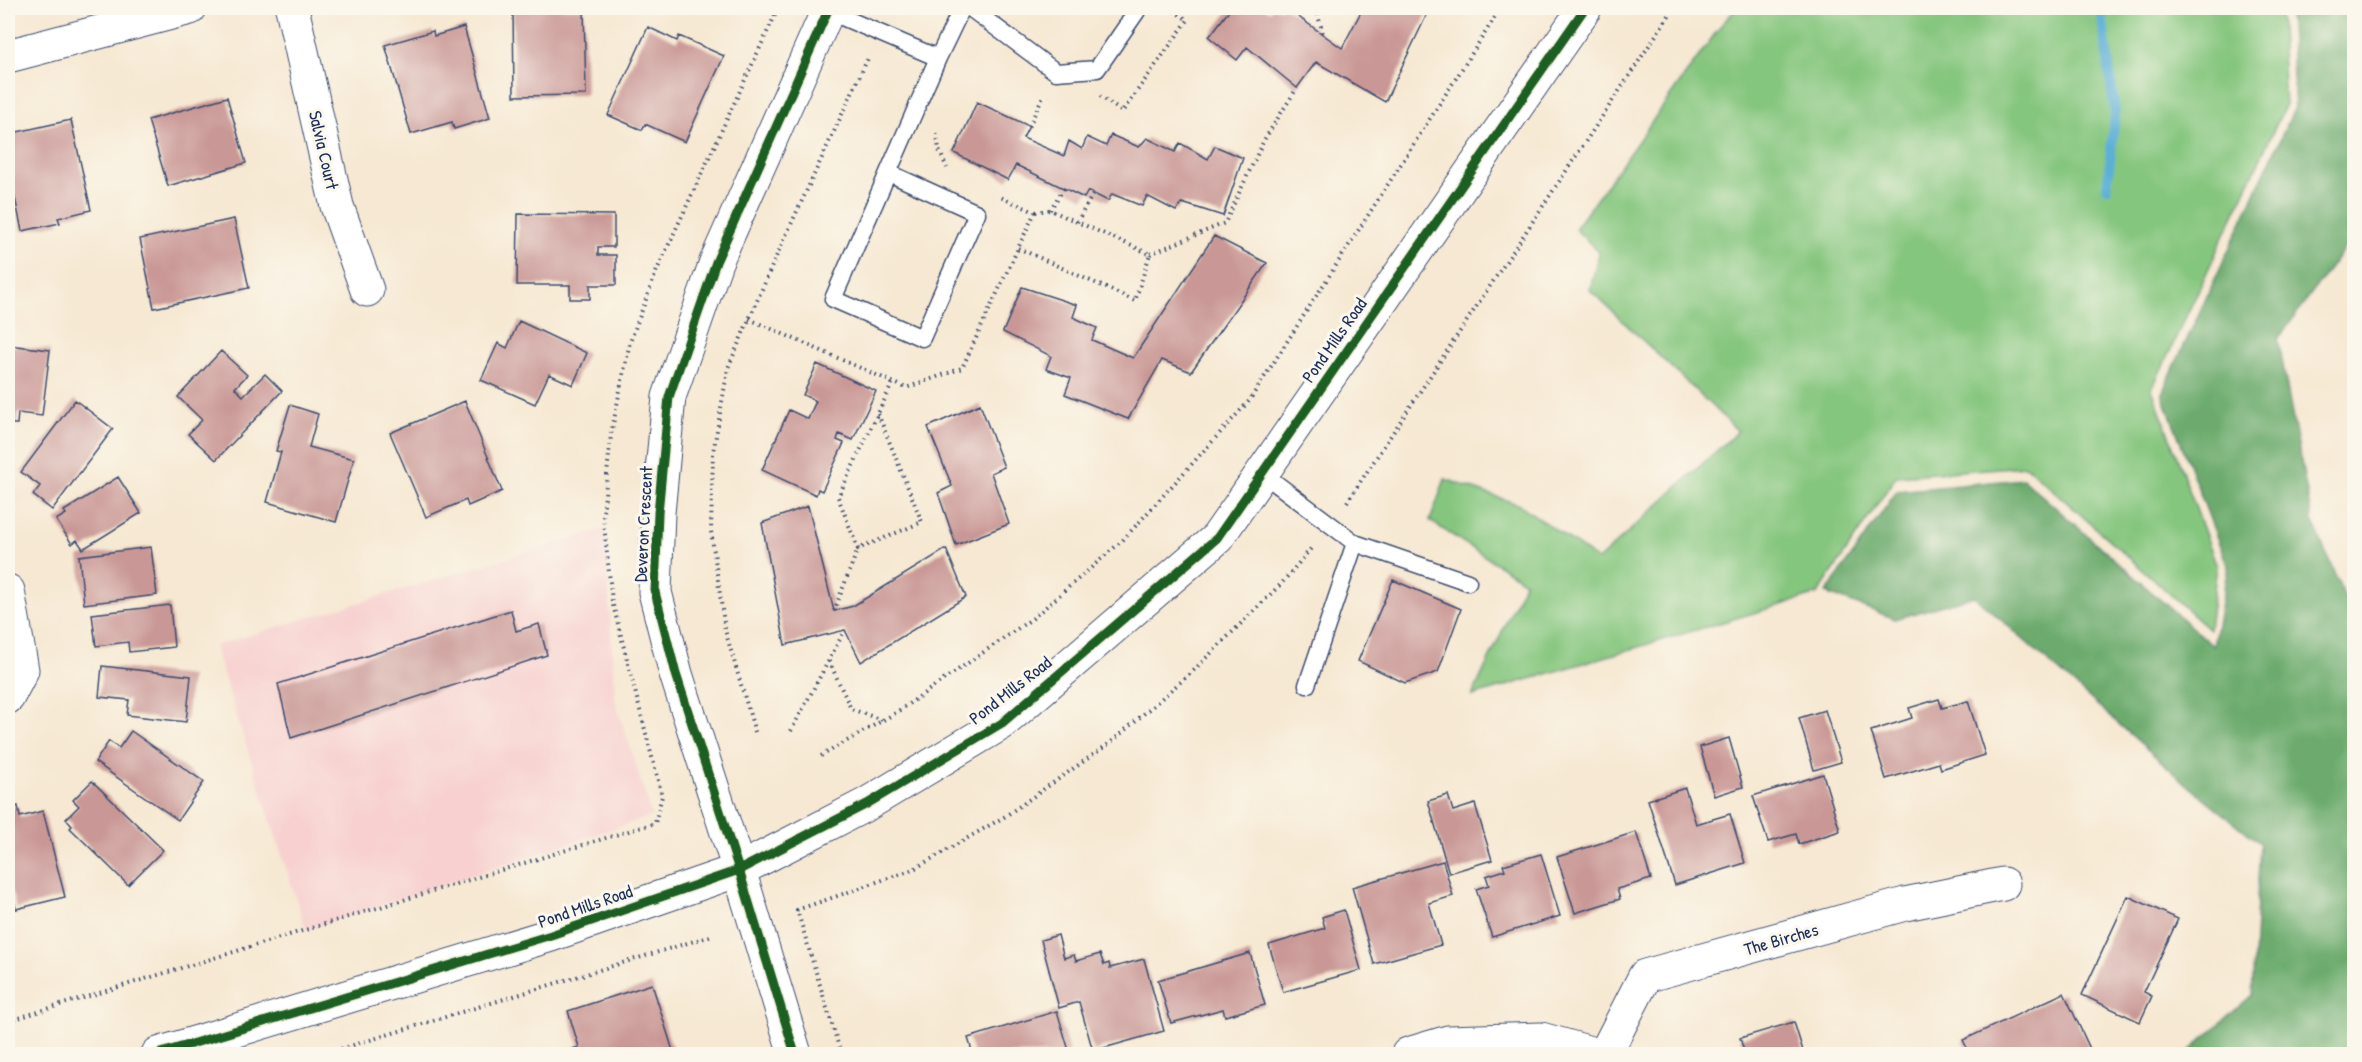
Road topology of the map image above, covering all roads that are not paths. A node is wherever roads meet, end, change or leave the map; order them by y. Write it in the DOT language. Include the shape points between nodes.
graph roads {
  1 [pos="190,8"];
  2 [pos="292,8"];
  3 [pos="962,8"];
  4 [pos="970,8"];
  5 [pos="1132,8"];
  6 [pos="1585,8"];
  7 [pos="826,9"];
  8 [pos="8,56"];
  9 [pos="938,58"];
  10 [pos="889,172"];
  11 [pos="367,290"];
  12 [pos="1262,473"];
  13 [pos="1355,543"];
  14 [pos="1468,582"];
  15 [pos="8,591"];
  16 [pos="1307,685"];
  17 [pos="8,697"];
  18 [pos="740,870"];
  19 [pos="2003,884"];
  20 [pos="158,1054"];
  21 [pos="795,1054"];
  22 [pos="1408,1054"];
  23 [pos="1594,1054"];
  24 [pos="1605,1054"];
  1 -- 8 [label="street"];
  2 -- 11 [label="street, Salvia Court" via="337,206"];
  3 -- 9 [label="lane"];
  4 -- 5 [label="lane" via="1056,72 1097,69 1137,11"];
  6 -- 12 [label="street, Pond Mills Road"];
  7 -- 9 [label="lane"];
  7 -- 18 [label="street, Deveron Crescent" via="716,262 669,397 655,592 676,674"];
  9 -- 10 [label="lane"];
  10 -- 10 [label="lane" via="833,299 922,338 977,213"];
  12 -- 13 [label="lane"];
  12 -- 18 [label="street, Pond Mills Road" via="1217,538 1002,723 867,804"];
  13 -- 14 [label="lane"];
  13 -- 16 [label="lane"];
  15 -- 17 [label="street" via="22,670"];
  18 -- 20 [label="street, Pond Mills Road" via="552,935"];
  18 -- 21 [label="street, Deveron Crescent"];
  19 -- 24 [label="street, The Birches" via="1905,904 1645,976"];
  22 -- 23 [label="street" via="1448,1042 1541,1040"];
}
